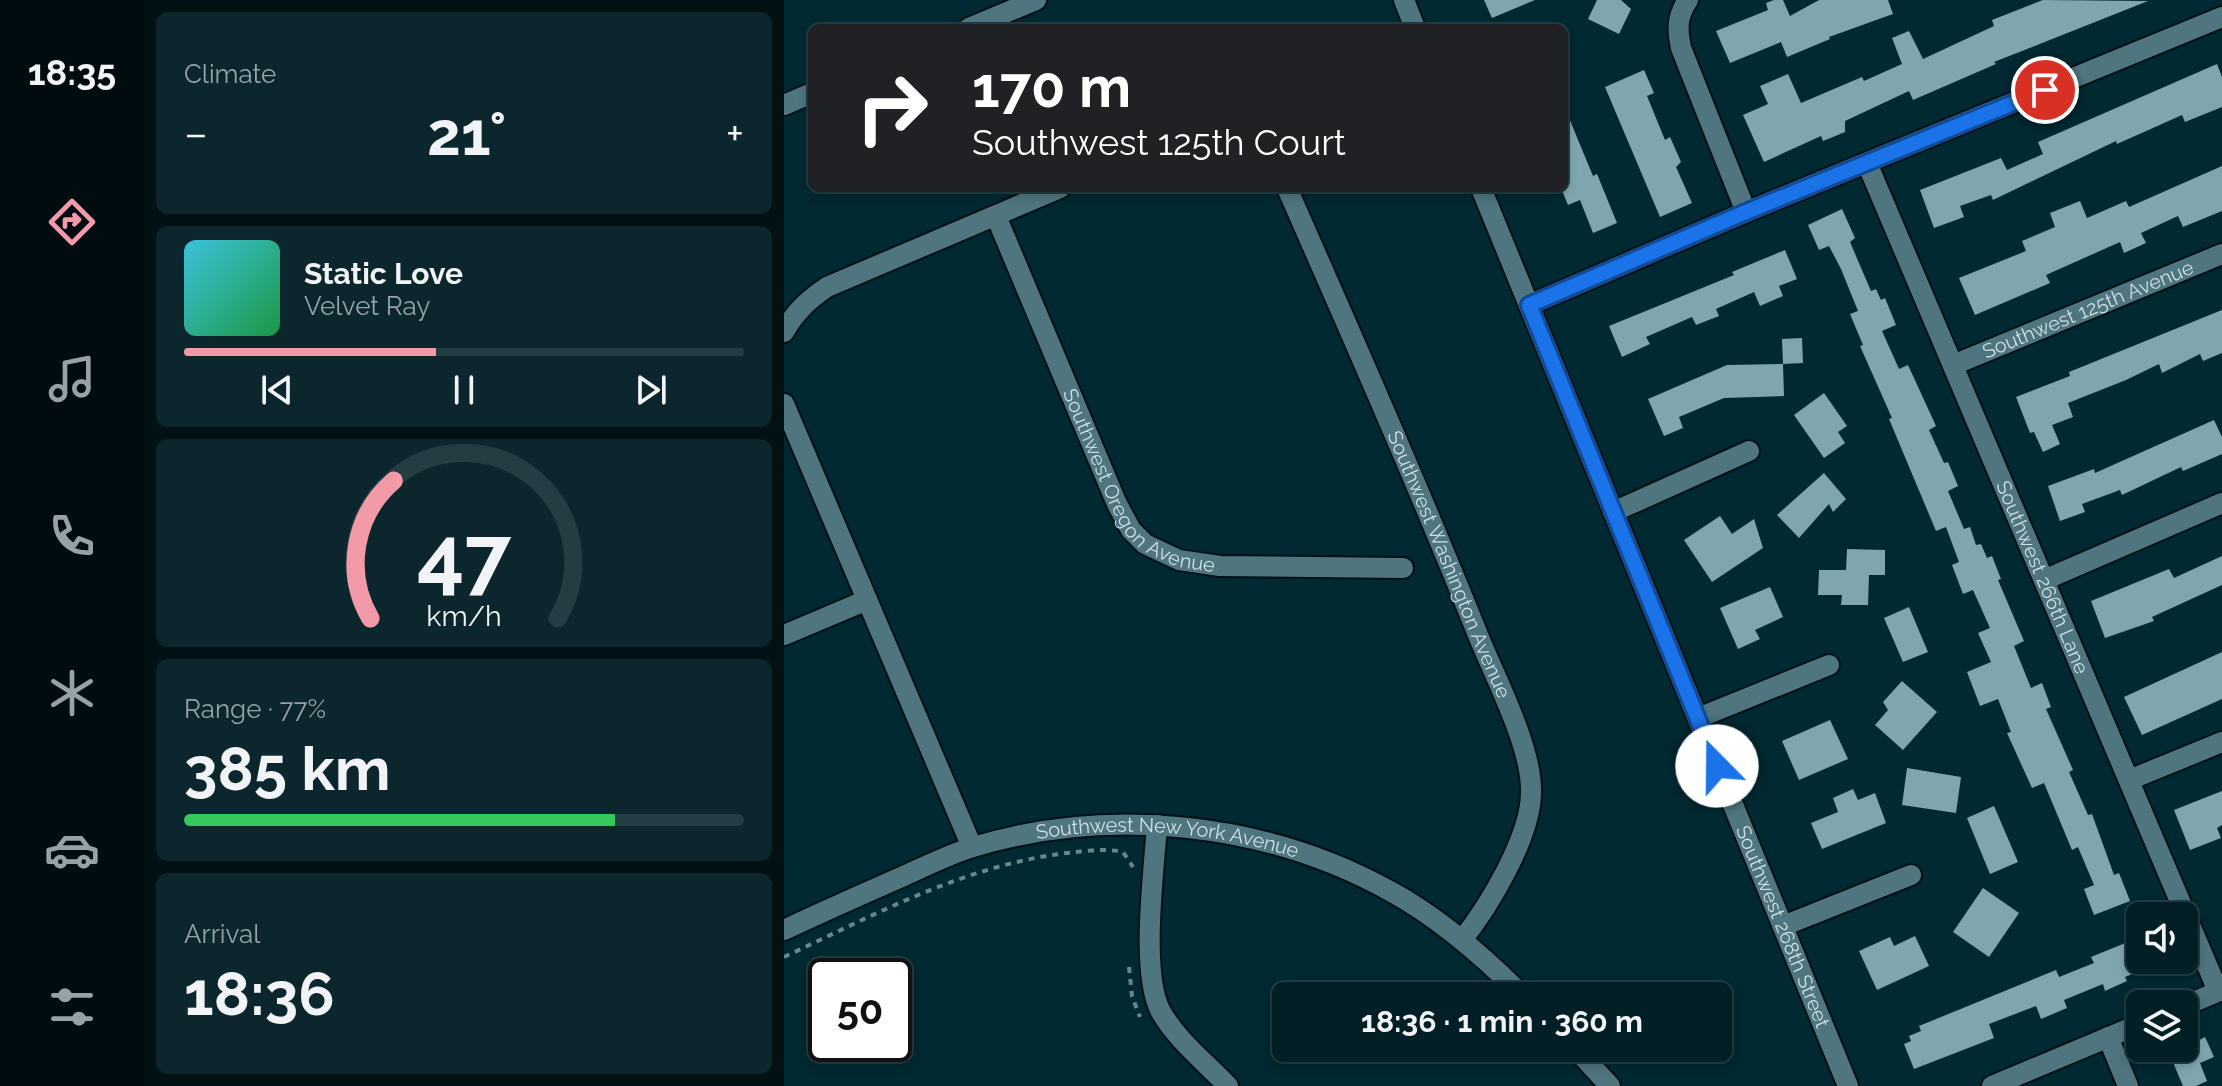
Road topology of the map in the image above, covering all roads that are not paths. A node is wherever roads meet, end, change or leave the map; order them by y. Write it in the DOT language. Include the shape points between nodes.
graph roads {
  1 [pos="1036,0"];
  2 [pos="1404,0"];
  3 [pos="1684,8"];
  4 [pos="2222,17"];
  5 [pos="979,24"];
  6 [pos="1413,24"];
  7 [pos="808,95"];
  8 [pos="784,105"];
  9 [pos="1867,163"];
  10 [pos="1051,192"];
  11 [pos="1289,192"];
  12 [pos="1483,192"];
  13 [pos="1746,212"];
  14 [pos="996,216"];
  15 [pos="2222,254"];
  16 [pos="1529,305"];
  17 [pos="784,332"];
  18 [pos="1953,365"];
  19 [pos="784,404"];
  20 [pos="1749,451"];
  21 [pos="2222,503"];
  22 [pos="1613,512"];
  23 [pos="1403,568"];
  24 [pos="2044,580"];
  25 [pos="867,600"];
  26 [pos="784,635"];
  27 [pos="1829,665"];
  28 [pos="1698,718"];
  29 [pos="2222,742"];
  30 [pos="2129,780"];
  31 [pos="1157,825"];
  32 [pos="972,847"];
  33 [pos="1911,875"];
  34 [pos="1783,926"];
  35 [pos="784,930"];
  36 [pos="1462,940"];
  37 [pos="1508,982"];
  38 [pos="2220,990"];
  39 [pos="2198,1000"];
  40 [pos="2126,1030"];
  41 [pos="2108,1037"];
  42 [pos="1588,1062"];
  43 [pos="1228,1086"];
  44 [pos="1610,1086"];
  45 [pos="1848,1086"];
  46 [pos="1992,1086"];
  47 [pos="2128,1086"];
  1 -- 5 [label="street"];
  2 -- 6 [label="street"];
  3 -- 13 [label="street" via="1677,30 1681,48"];
  4 -- 9 [label="street"];
  7 -- 8 [label="street"];
  9 -- 13 [label="street"];
  9 -- 18 [label="street, Southwest 266th Lane"];
  10 -- 14 [label="street"];
  11 -- 36 [label="street, Southwest Washington Avenue" via="1452,570 1530,775 1529,813 1521,835 1496,890"];
  12 -- 16 [label="street, Southwest 268th Street"];
  13 -- 16 [label="street"];
  14 -- 17 [label="street" via="827,287 807,301"];
  14 -- 23 [label="street, Southwest Oregon Avenue" via="1117,504 1145,544 1198,564"];
  15 -- 18 [label="street, Southwest 125th Avenue"];
  16 -- 22 [label="street, Southwest 268th Street"];
  18 -- 24 [label="street, Southwest 266th Lane"];
  19 -- 25 [label="street"];
  20 -- 22 [label="street"];
  21 -- 24 [label="street"];
  22 -- 28 [label="street, Southwest 268th Street"];
  24 -- 30 [label="street, Southwest 266th Lane"];
  25 -- 26 [label="street"];
  25 -- 32 [label="street"];
  27 -- 28 [label="street"];
  28 -- 34 [label="street, Southwest 268th Street"];
  29 -- 30 [label="street"];
  30 -- 38 [label="street, Southwest 266th Lane"];
  31 -- 32 [label="street, Southwest New York Avenue" via="1041,832"];
  31 -- 36 [label="street, Southwest New York Avenue" via="1222,833 1314,857 1392,892"];
  31 -- 43 [label="street" via="1151,949 1155,993 1177,1032"];
  32 -- 35 [label="street, Southwest New York Avenue"];
  33 -- 34 [label="street"];
  34 -- 45 [label="street, Southwest 268th Street"];
  36 -- 37 [label="street, Southwest New York Avenue"];
  38 -- 39 [label="street"];
  40 -- 41 [label="street"];
  41 -- 46 [label="street"];
  41 -- 47 [label="street"];
  42 -- 44 [label="street"];
}
